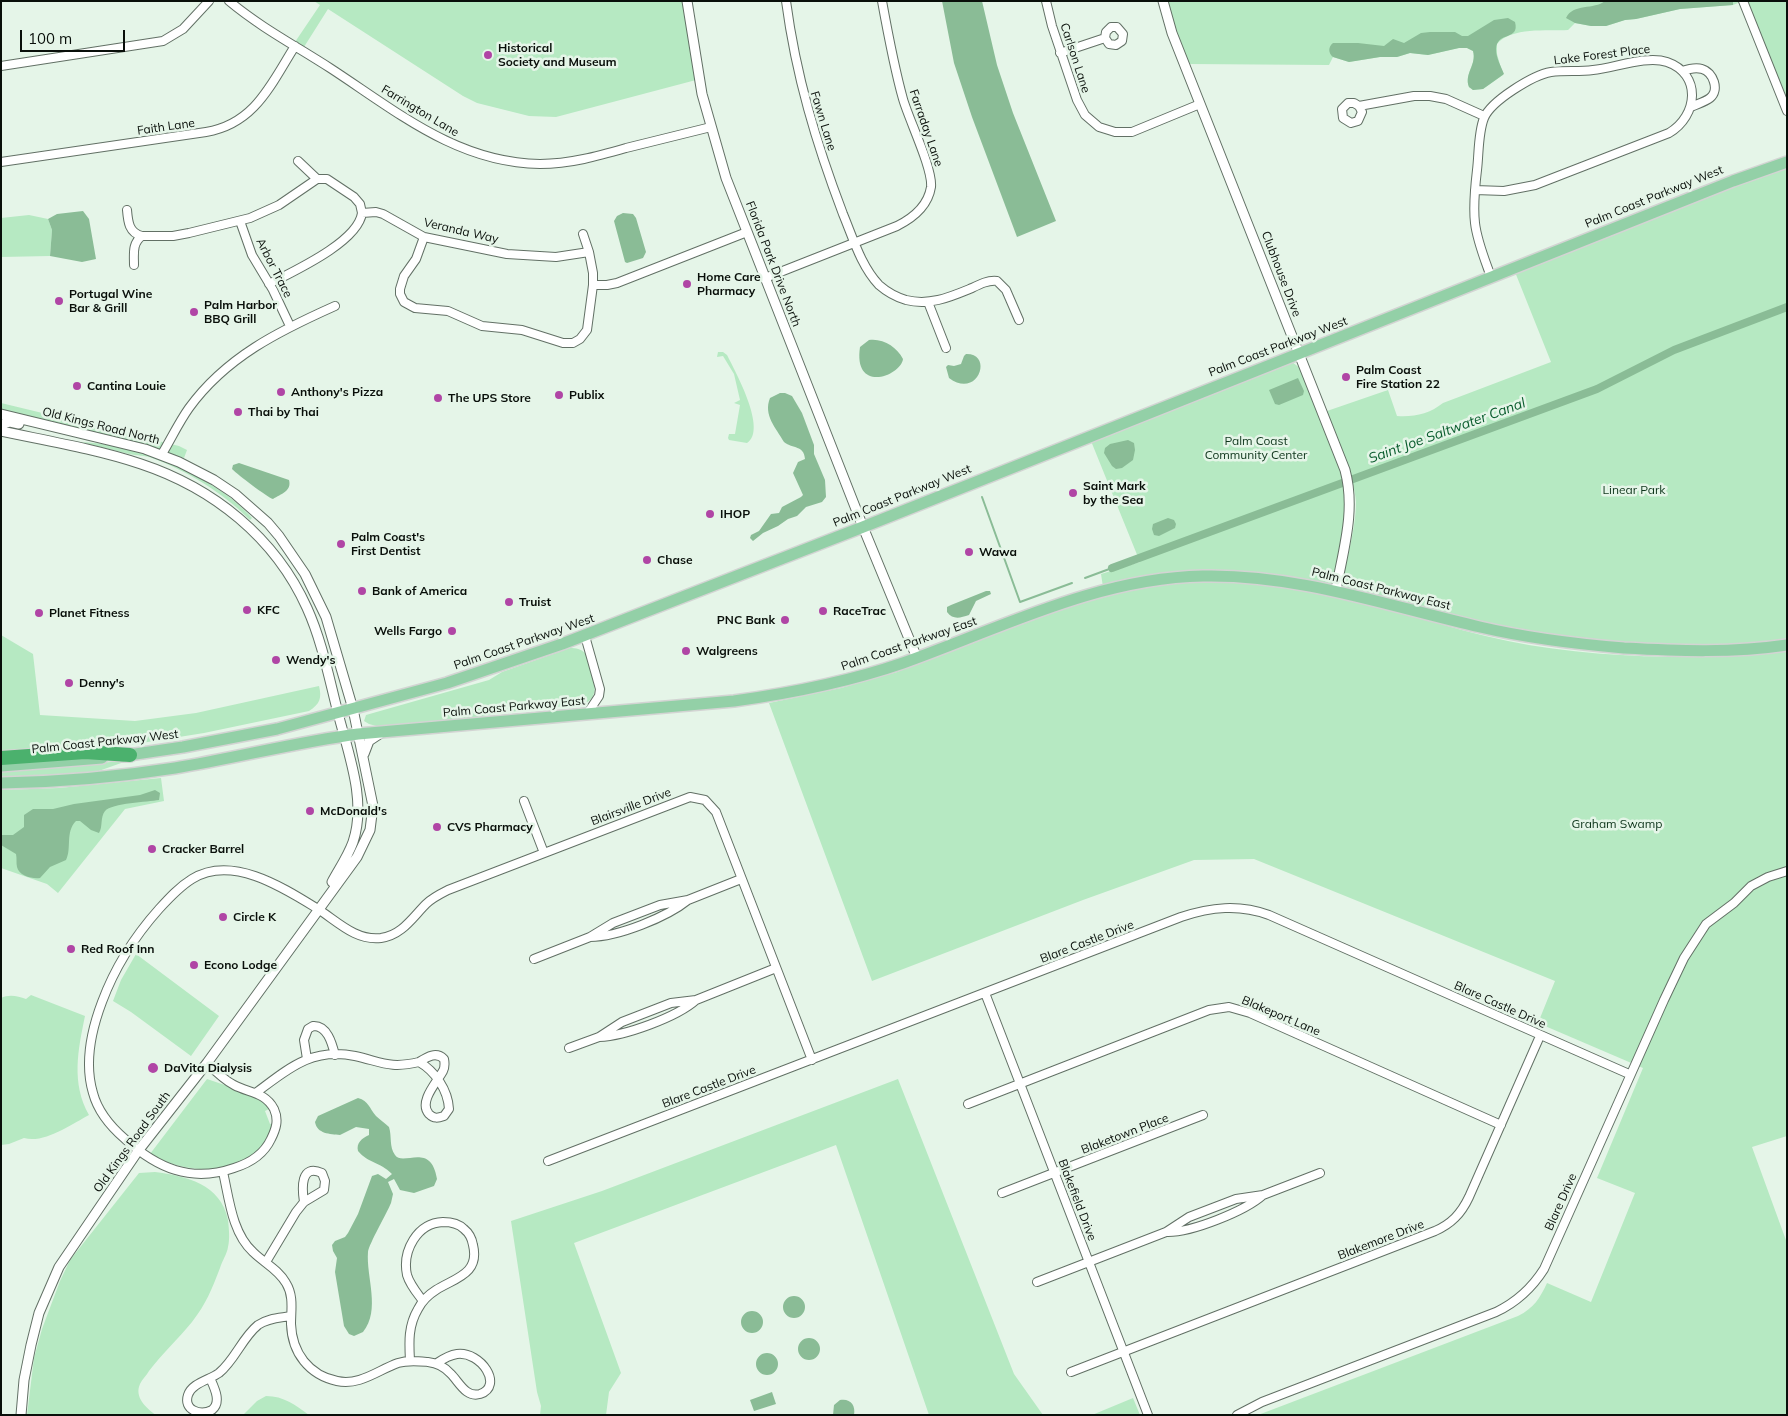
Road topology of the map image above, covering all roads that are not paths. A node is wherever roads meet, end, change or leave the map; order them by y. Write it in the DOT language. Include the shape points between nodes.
graph roads {
  1 [pos="209,1"];
  2 [pos="229,1"];
  3 [pos="687,1"];
  4 [pos="786,1"];
  5 [pos="882,1"];
  6 [pos="1046,1"];
  7 [pos="1163,1"];
  8 [pos="1743,1"];
  9 [pos="1105,38"];
  10 [pos="295,46"];
  11 [pos="1060,53"];
  12 [pos="1,66"];
  13 [pos="1682,71"];
  14 [pos="1200,104"];
  15 [pos="1359,106"];
  16 [pos="1691,107"];
  17 [pos="1787,111"];
  18 [pos="1484,116"];
  19 [pos="711,127"];
  20 [pos="298,161"];
  21 [pos="1,162"];
  22 [pos="1787,162"];
  23 [pos="317,179"];
  24 [pos="1475,190"];
  25 [pos="127,210"];
  26 [pos="362,213"];
  27 [pos="240,221"];
  28 [pos="746,232"];
  29 [pos="583,234"];
  30 [pos="142,236"];
  31 [pos="424,237"];
  32 [pos="855,243"];
  33 [pos="589,252"];
  34 [pos="134,265"];
  35 [pos="1491,277"];
  36 [pos="765,278"];
  37 [pos="269,284"];
  38 [pos="593,285"];
  39 [pos="928,302"];
  40 [pos="335,306"];
  41 [pos="1019,320"];
  42 [pos="290,326"];
  43 [pos="946,348"];
  44 [pos="1299,353"];
  45 [pos="1,414"];
  46 [pos="1,424"];
  47 [pos="1,430"];
  48 [pos="79,433"];
  49 [pos="162,454"];
  50 [pos="863,527"];
  51 [pos="1336,590"];
  52 [pos="585,636"];
  53 [pos="1787,645"];
  54 [pos="917,658"];
  55 [pos="353,709"];
  56 [pos="338,713"];
  57 [pos="587,714"];
  58 [pos="381,733"];
  59 [pos="358,734"];
  60 [pos="344,736"];
  61 [pos="130,755"];
  62 [pos="364,757"];
  63 [pos="1,758"];
  64 [pos="1,766"];
  65 [pos="1,783"];
  66 [pos="524,801"];
  67 [pos="544,853"];
  68 [pos="1787,871"];
  69 [pos="742,879"];
  70 [pos="318,909"];
  71 [pos="534,959"];
  72 [pos="776,968"];
  73 [pos="985,993"];
  74 [pos="1540,1036"];
  75 [pos="569,1048"];
  76 [pos="335,1055"];
  77 [pos="308,1059"];
  78 [pos="812,1060"];
  79 [pos="419,1062"];
  80 [pos="206,1063"];
  81 [pos="1629,1074"];
  82 [pos="437,1079"];
  83 [pos="1020,1084"];
  84 [pos="257,1092"];
  85 [pos="968,1104"];
  86 [pos="1203,1115"];
  87 [pos="1501,1124"];
  88 [pos="138,1151"];
  89 [pos="548,1161"];
  90 [pos="223,1172"];
  91 [pos="1055,1173"];
  92 [pos="1320,1173"];
  93 [pos="1002,1193"];
  94 [pos="304,1202"];
  95 [pos="266,1262"];
  96 [pos="1089,1262"];
  97 [pos="1037,1282"];
  98 [pos="423,1301"];
  99 [pos="291,1316"];
  100 [pos="1124,1352"];
  101 [pos="410,1361"];
  102 [pos="436,1363"];
  103 [pos="1071,1372"];
  104 [pos="210,1378"];
  105 [pos="21,1415"];
  106 [pos="1148,1415"];
  107 [pos="1237,1415"];
  1 -- 12 [label="street" via="179,32 163,40"];
  2 -- 10 [label="street, Farrington Lane"];
  3 -- 19 [label="street, Florida Park Drive North"];
  4 -- 32 [label="street, Fawn Lane" via="794,55 808,112"];
  5 -- 32 [label="street, Farraday Lane" via="899,83 929,171 930,189 923,206 911,218"];
  6 -- 11 [label="street, Carlson Lane"];
  7 -- 14 [label="street, Clubhouse Drive"];
  8 -- 17 [label="street"];
  9 -- 11 [label="street"];
  10 -- 19 [label="street, Farrington Lane" via="439,138 491,158 531,163 566,162"];
  10 -- 21 [label="street, Faith Lane" via="254,108 226,127"];
  11 -- 14 [label="street, Carlson Lane" via="1081,110 1104,130 1132,132"];
  13 -- 16 [label="street" via="1691,87"];
  13 -- 16 [label="street" via="1702,69 1714,82 1714,92 1709,99"];
  13 -- 18 [label="street, Lake Forest Place" via="1669,63 1654,60 1545,74 1502,97"];
  14 -- 44 [label="street, Clubhouse Drive"];
  15 -- 18 [label="street" via="1430,96 1446,99"];
  16 -- 24 [label="street" via="1684,121 1669,132 1565,174 1518,189"];
  18 -- 24 [label="street"];
  19 -- 28 [label="street, Florida Park Drive North"];
  20 -- 23 [label="street"];
  22 -- 35 [label="main road, Palm Coast Parkway West"];
  23 -- 26 [label="street" via="328,179 354,197"];
  23 -- 27 [label="street" via="279,205"];
  24 -- 35 [label="street" via="1477,236"];
  25 -- 30 [label="street" via="131,230"];
  26 -- 31 [label="street, Veranda Way" via="383,214"];
  26 -- 37 [label="street" via="358,226 335,246"];
  27 -- 30 [label="street" via="180,235"];
  27 -- 37 [label="street, Arbor Trace" via="252,255"];
  28 -- 36 [label="street, Florida Park Drive North"];
  28 -- 38 [label="street" via="617,283"];
  29 -- 33 [label="street"];
  30 -- 34 [label="street" via="134,246"];
  31 -- 33 [label="street, Veranda Way" via="523,256 556,257"];
  31 -- 38 [label="street" via="400,288 404,302 415,308 448,311 482,326 522,330 573,343 587,330"];
  32 -- 36 [label="street, Farraday Lane"];
  32 -- 39 [label="street, Fawn Lane" via="872,275 885,290 907,300"];
  33 -- 38 [label="street"];
  35 -- 44 [label="main road, Palm Coast Parkway West"];
  36 -- 50 [label="street, Florida Park Drive North"];
  37 -- 42 [label="street, Arbor Trace"];
  39 -- 41 [label="street" via="997,281 1006,290"];
  39 -- 43 [label="street"];
  40 -- 42 [label="street"];
  42 -- 49 [label="street" via="248,350 215,378 189,408"];
  44 -- 50 [label="main road, Palm Coast Parkway West"];
  44 -- 51 [label="street, Clubhouse Drive" via="1348,482 1350,515"];
  45 -- 48 [label="street, Old Kings Road North"];
  46 -- 48 [label="street" via="10,422 69,437"];
  47 -- 56 [label="street" via="141,464 190,485 233,513 268,545 304,600 317,633"];
  48 -- 49 [label="street, Old Kings Road North"];
  49 -- 55 [label="street, Old Kings Road North" via="224,486 252,508 279,536 305,574 326,617"];
  50 -- 52 [label="main road, Palm Coast Parkway West"];
  50 -- 54 [label="street, Florida Park Drive North"];
  51 -- 53 [label="main road, Palm Coast Parkway East" via="1488,629 1576,644 1712,651"];
  51 -- 54 [label="main road, Palm Coast Parkway East" via="1247,578 1204,576 1164,579 1068,601"];
  52 -- 55 [label="main road, Palm Coast Parkway West" via="470,676"];
  52 -- 57 [label="street" via="600,688 599,696"];
  54 -- 57 [label="main road, Palm Coast Parkway East" via="848,680 791,692 734,701"];
  55 -- 56 [label="main road, Palm Coast Parkway West"];
  55 -- 59 [label="street, Old Kings Road North"];
  56 -- 60 [label="street"];
  56 -- 61 [label="main road, Palm Coast Parkway West" via="183,747"];
  57 -- 58 [label="main road, Palm Coast Parkway East"];
  58 -- 59 [label="main road, Palm Coast Parkway East"];
  58 -- 62 [label="street" via="369,741"];
  59 -- 60 [label="main road, Palm Coast Parkway East"];
  59 -- 62 [label="street, Old Kings Road North"];
  60 -- 65 [label="main road, Palm Coast Parkway East" via="158,770 98,778"];
  60 -- 70 [label="street" via="356,794 357,825 351,847"];
  61 -- 63 [label="highway" via="85,752"];
  61 -- 64 [label="main road, Palm Coast Parkway West"];
  62 -- 70 [label="street, Old Kings Road North" via="374,806 370,830 357,857"];
  66 -- 67 [label="street"];
  67 -- 69 [label="street, Blairsville Drive" via="685,798 698,798 716,812"];
  67 -- 70 [label="street, Blairsville Drive" via="442,893 425,905 405,927 386,937 359,936"];
  68 -- 81 [label="street, Blare Drive" via="1751,886 1701,930 1676,973"];
  69 -- 71 [label="street" via="688,900 660,905"];
  69 -- 72 [label="street, Blairsville Drive"];
  70 -- 80 [label="street, Old Kings Road South"];
  70 -- 88 [label="street, Blairsville Drive" via="259,878 237,871 219,870 202,874 186,883 142,928 121,960 103,1000 88,1062 93,1094 103,1115"];
  72 -- 75 [label="street" via="696,1000 676,1013 620,1034 599,1037"];
  72 -- 78 [label="street, Blairsville Drive"];
  73 -- 74 [label="street, Blare Castle Drive" via="1194,913 1238,907 1269,915"];
  73 -- 78 [label="street, Blare Castle Drive"];
  73 -- 83 [label="street, Blakefield Drive"];
  74 -- 81 [label="street, Blare Castle Drive"];
  74 -- 87 [label="street, Blakemore Drive"];
  76 -- 77 [label="street"];
  76 -- 77 [label="street" via="328,1034 323,1028 313,1026 308,1029 304,1040"];
  76 -- 79 [label="street" via="390,1066"];
  77 -- 84 [label="street" via="292,1066"];
  78 -- 89 [label="street, Blare Castle Drive"];
  79 -- 82 [label="street"];
  79 -- 82 [label="street" via="432,1056 442,1057 444,1066"];
  80 -- 84 [label="street" via="234,1086"];
  80 -- 88 [label="street, Old Kings Road South"];
  81 -- 107 [label="street, Blare Drive" via="1544,1269 1524,1294 1496,1312 1262,1402"];
  82 -- 82 [label="street" via="426,1106 428,1113 438,1118 446,1115 449,1108"];
  83 -- 85 [label="street, Blakeport Lane"];
  83 -- 87 [label="street, Blakeport Lane" via="1209,1010 1232,1007"];
  83 -- 91 [label="street, Blakefield Drive"];
  84 -- 90 [label="street, Blairsville Drive" via="276,1114 274,1135 254,1158"];
  86 -- 91 [label="street, Blaketown Place"];
  87 -- 100 [label="street, Blakemore Drive" via="1466,1204 1447,1225"];
  88 -- 90 [label="street, Blairsville Drive" via="160,1165 180,1172"];
  88 -- 105 [label="street, Old Kings Road South" via="70,1249 52,1281 31,1345"];
  90 -- 95 [label="street" via="240,1234 249,1248"];
  91 -- 93 [label="street, Blaketown Place"];
  91 -- 96 [label="street, Blakefield Drive"];
  92 -- 96 [label="street" via="1263,1195 1233,1213 1186,1230 1166,1232"];
  94 -- 95 [label="street"];
  95 -- 99 [label="street" via="286,1284 291,1299"];
  96 -- 97 [label="street"];
  96 -- 100 [label="street, Blakefield Drive"];
  98 -- 98 [label="street" via="472,1266 473,1243 462,1227 450,1222 435,1223 419,1232 411,1243 407,1273"];
  98 -- 101 [label="street" via="410,1325"];
  99 -- 101 [label="street" via="292,1334 298,1351 310,1369 322,1376 340,1382 361,1380"];
  99 -- 104 [label="street" via="270,1319 258,1325 230,1362"];
  100 -- 103 [label="street, Blakemore Drive"];
  100 -- 106 [label="street, Blakefield Drive"];
  101 -- 102 [label="street"];
  102 -- 102 [label="street" via="452,1374 469,1393 482,1393 489,1386 487,1370 473,1356 455,1354"];
  104 -- 104 [label="street" via="188,1394 188,1407 192,1411 207,1412 217,1403"];
}
